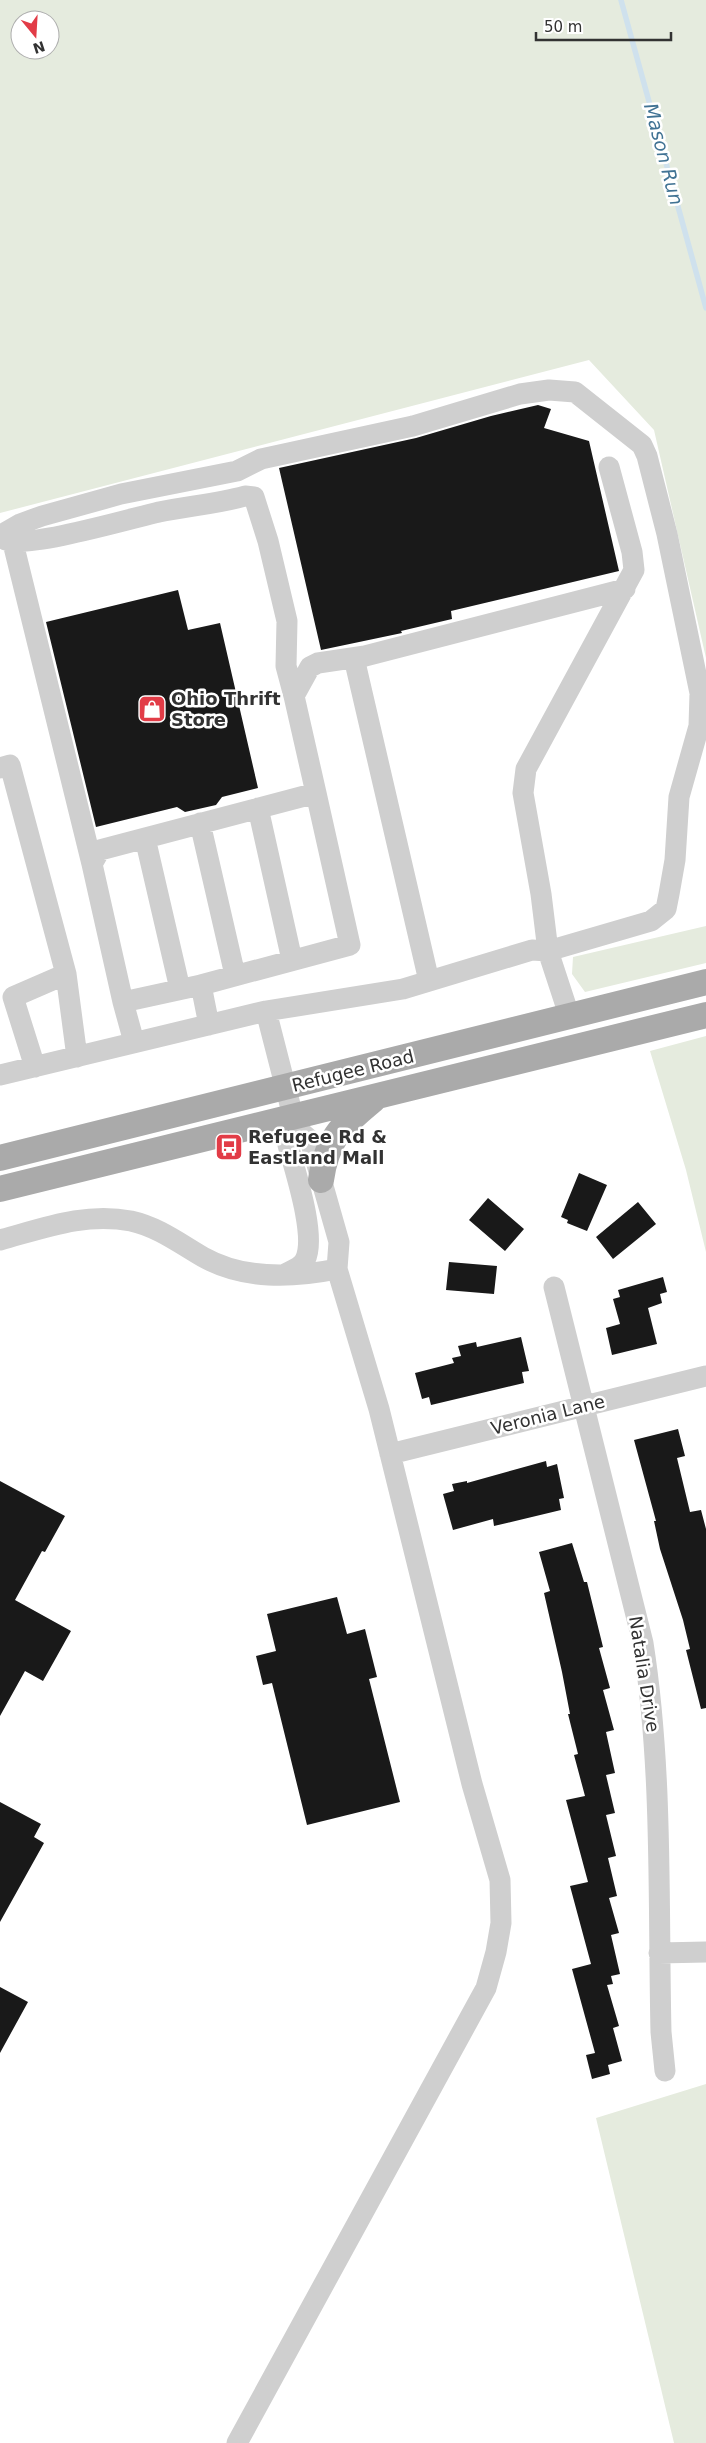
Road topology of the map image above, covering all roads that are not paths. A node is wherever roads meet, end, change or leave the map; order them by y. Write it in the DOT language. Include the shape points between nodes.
graph roads {
  1 [pos="609,467"];
  2 [pos="13,543"];
  3 [pos="625,588"];
  4 [pos="354,658"];
  5 [pos="294,696"];
  6 [pos="0,768"];
  7 [pos="316,793"];
  8 [pos="258,808"];
  9 [pos="200,823"];
  10 [pos="145,838"];
  11 [pos="92,864"];
  12 [pos="548,951"];
  13 [pos="292,960"];
  14 [pos="66,974"];
  15 [pos="235,975"];
  16 [pos="428,981"];
  17 [pos="706,982"];
  18 [pos="201,985"];
  19 [pos="180,989"];
  20 [pos="123,1002"];
  21 [pos="266,1011"];
  22 [pos="706,1014"];
  23 [pos="570,1018"];
  24 [pos="208,1025"];
  25 [pos="134,1042"];
  26 [pos="77,1057"];
  27 [pos="35,1067"];
  28 [pos="0,1075"];
  29 [pos="287,1088"];
  30 [pos="377,1097"];
  31 [pos="295,1123"];
  32 [pos="0,1158"];
  33 [pos="321,1180"];
  34 [pos="0,1189"];
  35 [pos="310,1232"];
  36 [pos="0,1240"];
  37 [pos="337,1268"];
  38 [pos="280,1276"];
  39 [pos="554,1287"];
  40 [pos="706,1376"];
  41 [pos="585,1406"];
  42 [pos="390,1454"];
  43 [pos="706,1952"];
  44 [pos="659,1953"];
  45 [pos="665,2070"];
  46 [pos="237,2443"];
  1 -- 3 [label="street" via="632,552 634,570"];
  2 -- 5 [label="street" via="161,512 254,497 287,621 286,666"];
  2 -- 11 [label="street"];
  2 -- 12 [label="street" via="3,534 20,524 122,494 237,471 261,459 413,426 520,394 549,390 576,392 642,445 647,456 693,657 700,693 700,726 679,797 676,860 666,909 651,921"];
  3 -- 4 [label="street"];
  3 -- 12 [label="street" via="526,769 523,793"];
  4 -- 5 [label="street" via="310,667"];
  4 -- 16 [label="street"];
  5 -- 7 [label="street"];
  6 -- 14 [label="street" via="10,765"];
  7 -- 8 [label="street"];
  7 -- 13 [label="street" via="350,945"];
  8 -- 9 [label="street"];
  8 -- 13 [label="street"];
  9 -- 10 [label="street"];
  9 -- 15 [label="street"];
  10 -- 11 [label="street" via="100,850"];
  10 -- 19 [label="street"];
  11 -- 20 [label="street"];
  12 -- 16 [label="street" via="532,950"];
  12 -- 23 [label="street"];
  13 -- 15 [label="street"];
  14 -- 26 [label="street"];
  14 -- 27 [label="street" via="13,997"];
  15 -- 18 [label="street"];
  16 -- 21 [label="street" via="404,989"];
  17 -- 23 [label="main road, Refugee Road"];
  18 -- 19 [label="street"];
  18 -- 24 [label="street"];
  19 -- 20 [label="street"];
  20 -- 25 [label="street"];
  21 -- 24 [label="street"];
  21 -- 29 [label="street"];
  22 -- 30 [label="main road, Refugee Road"];
  23 -- 29 [label="main road, Refugee Road"];
  24 -- 25 [label="street"];
  25 -- 26 [label="street"];
  26 -- 27 [label="street"];
  27 -- 28 [label="street"];
  29 -- 31 [label="street"];
  29 -- 32 [label="main road, Refugee Road"];
  30 -- 31 [label="main road, Refugee Road"];
  30 -- 33 [label="main road" via="346,1123 328,1146"];
  31 -- 33 [label="street" via="310,1140"];
  31 -- 34 [label="main road, Refugee Road"];
  31 -- 35 [label="street" via="288,1145"];
  33 -- 37 [label="street" via="339,1242"];
  35 -- 37 [label="street"];
  35 -- 38 [label="street" via="306,1259"];
  36 -- 38 [label="street" via="71,1221 110,1218 156,1229 227,1268"];
  37 -- 38 [label="street"];
  37 -- 42 [label="street"];
  39 -- 41 [label="street, Natalia Drive"];
  40 -- 41 [label="street, Veronia Lane"];
  41 -- 42 [label="street, Veronia Lane"];
  41 -- 44 [label="street, Natalia Drive" via="643,1643 649,1686 655,1739"];
  42 -- 46 [label="street" via="472,1784 500,1880 502,1915 499,1938 482,1996"];
  43 -- 44 [label="street"];
  44 -- 45 [label="street, Natalia Drive"];
}
